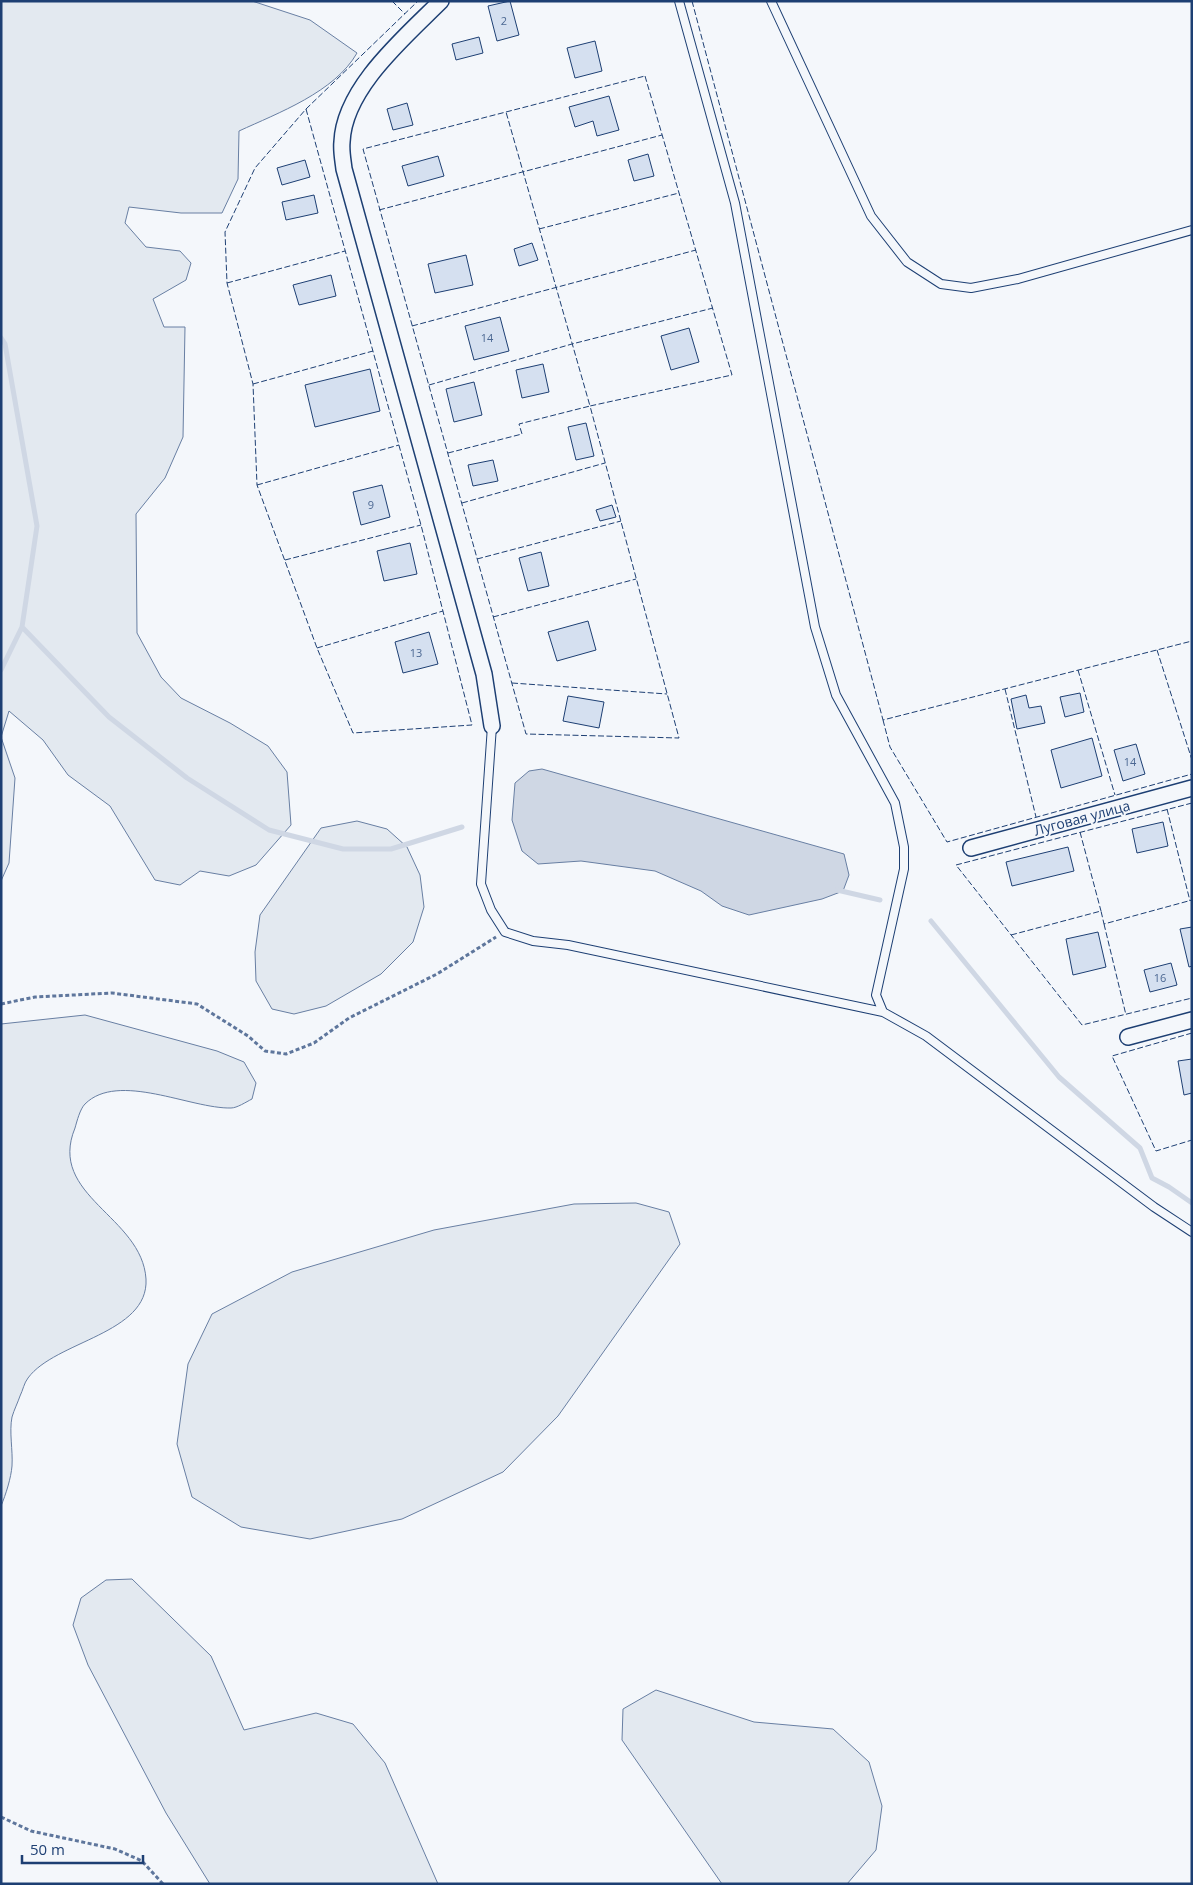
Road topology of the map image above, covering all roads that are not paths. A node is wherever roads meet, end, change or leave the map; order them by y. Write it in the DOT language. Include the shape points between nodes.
graph roads {
  1 [pos="441,1"];
  2 [pos="678,1"];
  3 [pos="770,1"];
  4 [pos="1192,230"];
  5 [pos="492,726"];
  6 [pos="1192,788"];
  7 [pos="971,848"];
  8 [pos="883,1012"];
  9 [pos="1192,1020"];
  10 [pos="1128,1037"];
  11 [pos="1192,1232"];
  1 -- 5 [label="street" via="391,50 364,85 348,115 342,141 344,169 484,674"];
  2 -- 8 [label="lane" via="735,203 815,627 836,695 896,803 904,847 904,870 876,995"];
  3 -- 4 [label="lane" via="871,216 908,262 941,284 971,288 1018,279"];
  5 -- 8 [label="lane" via="481,884 491,910 505,932 532,941 568,945"];
  6 -- 7 [label="street, Луговая улица"];
  8 -- 11 [label="lane" via="926,1036"];
  9 -- 10 [label="street"];
}
